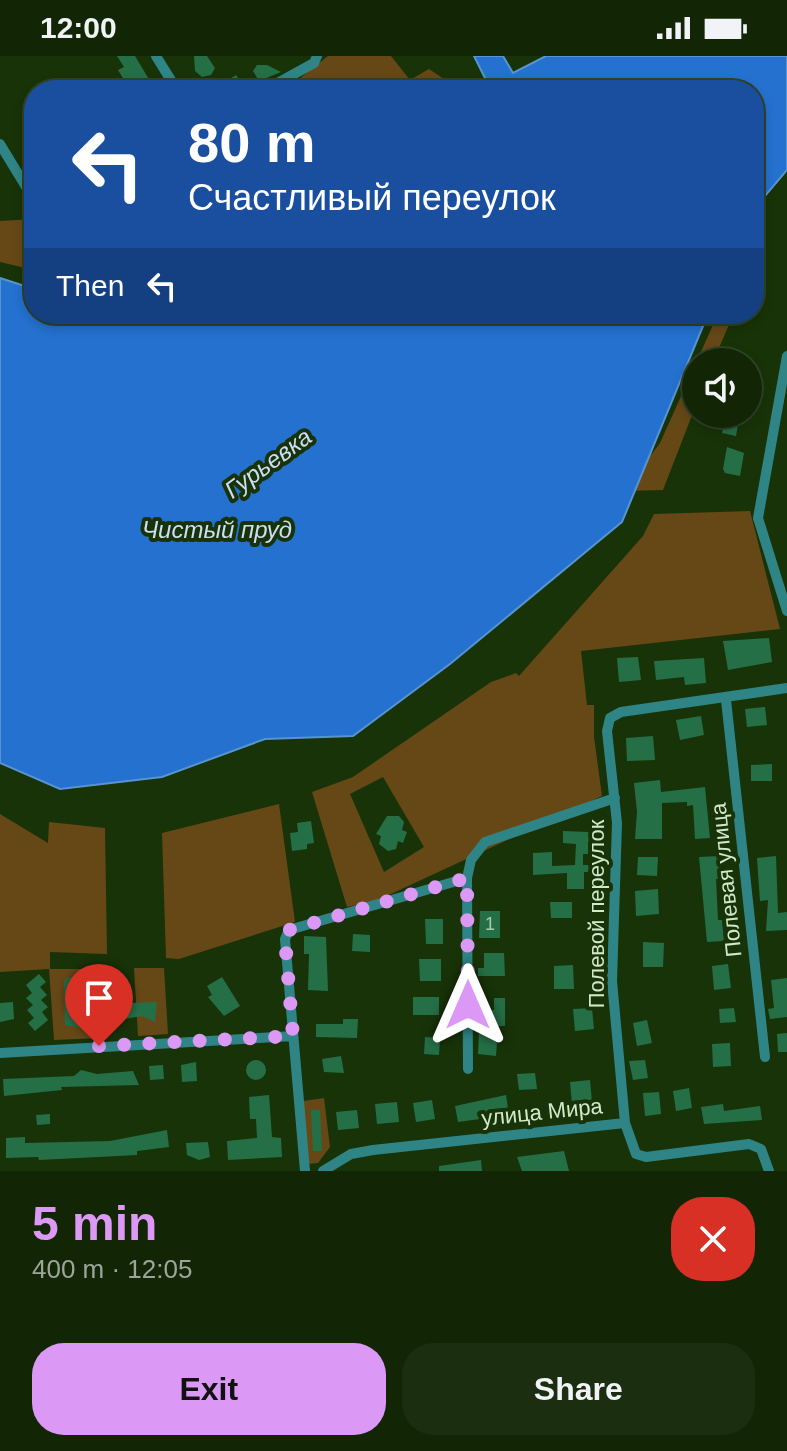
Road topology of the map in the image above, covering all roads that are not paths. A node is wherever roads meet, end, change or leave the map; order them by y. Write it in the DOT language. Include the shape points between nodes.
graph roads {
  1 [pos="156,56"];
  2 [pos="317,56"];
  3 [pos="171,80"];
  4 [pos="283,80"];
  5 [pos="0,144"];
  6 [pos="24,184"];
  7 [pos="787,356"];
  8 [pos="787,611"];
  9 [pos="787,688"];
  10 [pos="726,700"];
  11 [pos="615,798"];
  12 [pos="467,878"];
  13 [pos="293,1036"];
  14 [pos="0,1053"];
  15 [pos="765,1057"];
  16 [pos="468,1069"];
  17 [pos="625,1123"];
  18 [pos="305,1171"];
  19 [pos="323,1171"];
  20 [pos="769,1171"];
  1 -- 3 [label="street"];
  2 -- 4 [label="street"];
  5 -- 6 [label="street"];
  7 -- 8 [label="street" via="758,518"];
  9 -- 10 [label="street"];
  10 -- 11 [label="street, Полевой переулок" via="621,712 610,718"];
  10 -- 15 [label="street, Полевая улица"];
  11 -- 12 [label="street" via="485,842 471,860"];
  11 -- 17 [label="street, Полевой переулок" via="612,981"];
  12 -- 13 [label="street" via="289,930 285,939"];
  12 -- 16 [label="street"];
  13 -- 14 [label="street"];
  13 -- 18 [label="street"];
  17 -- 19 [label="street, улица Мира" via="373,1150 351,1154"];
  17 -- 20 [label="street, улица Мира" via="636,1154 749,1144 761,1149"];
}
